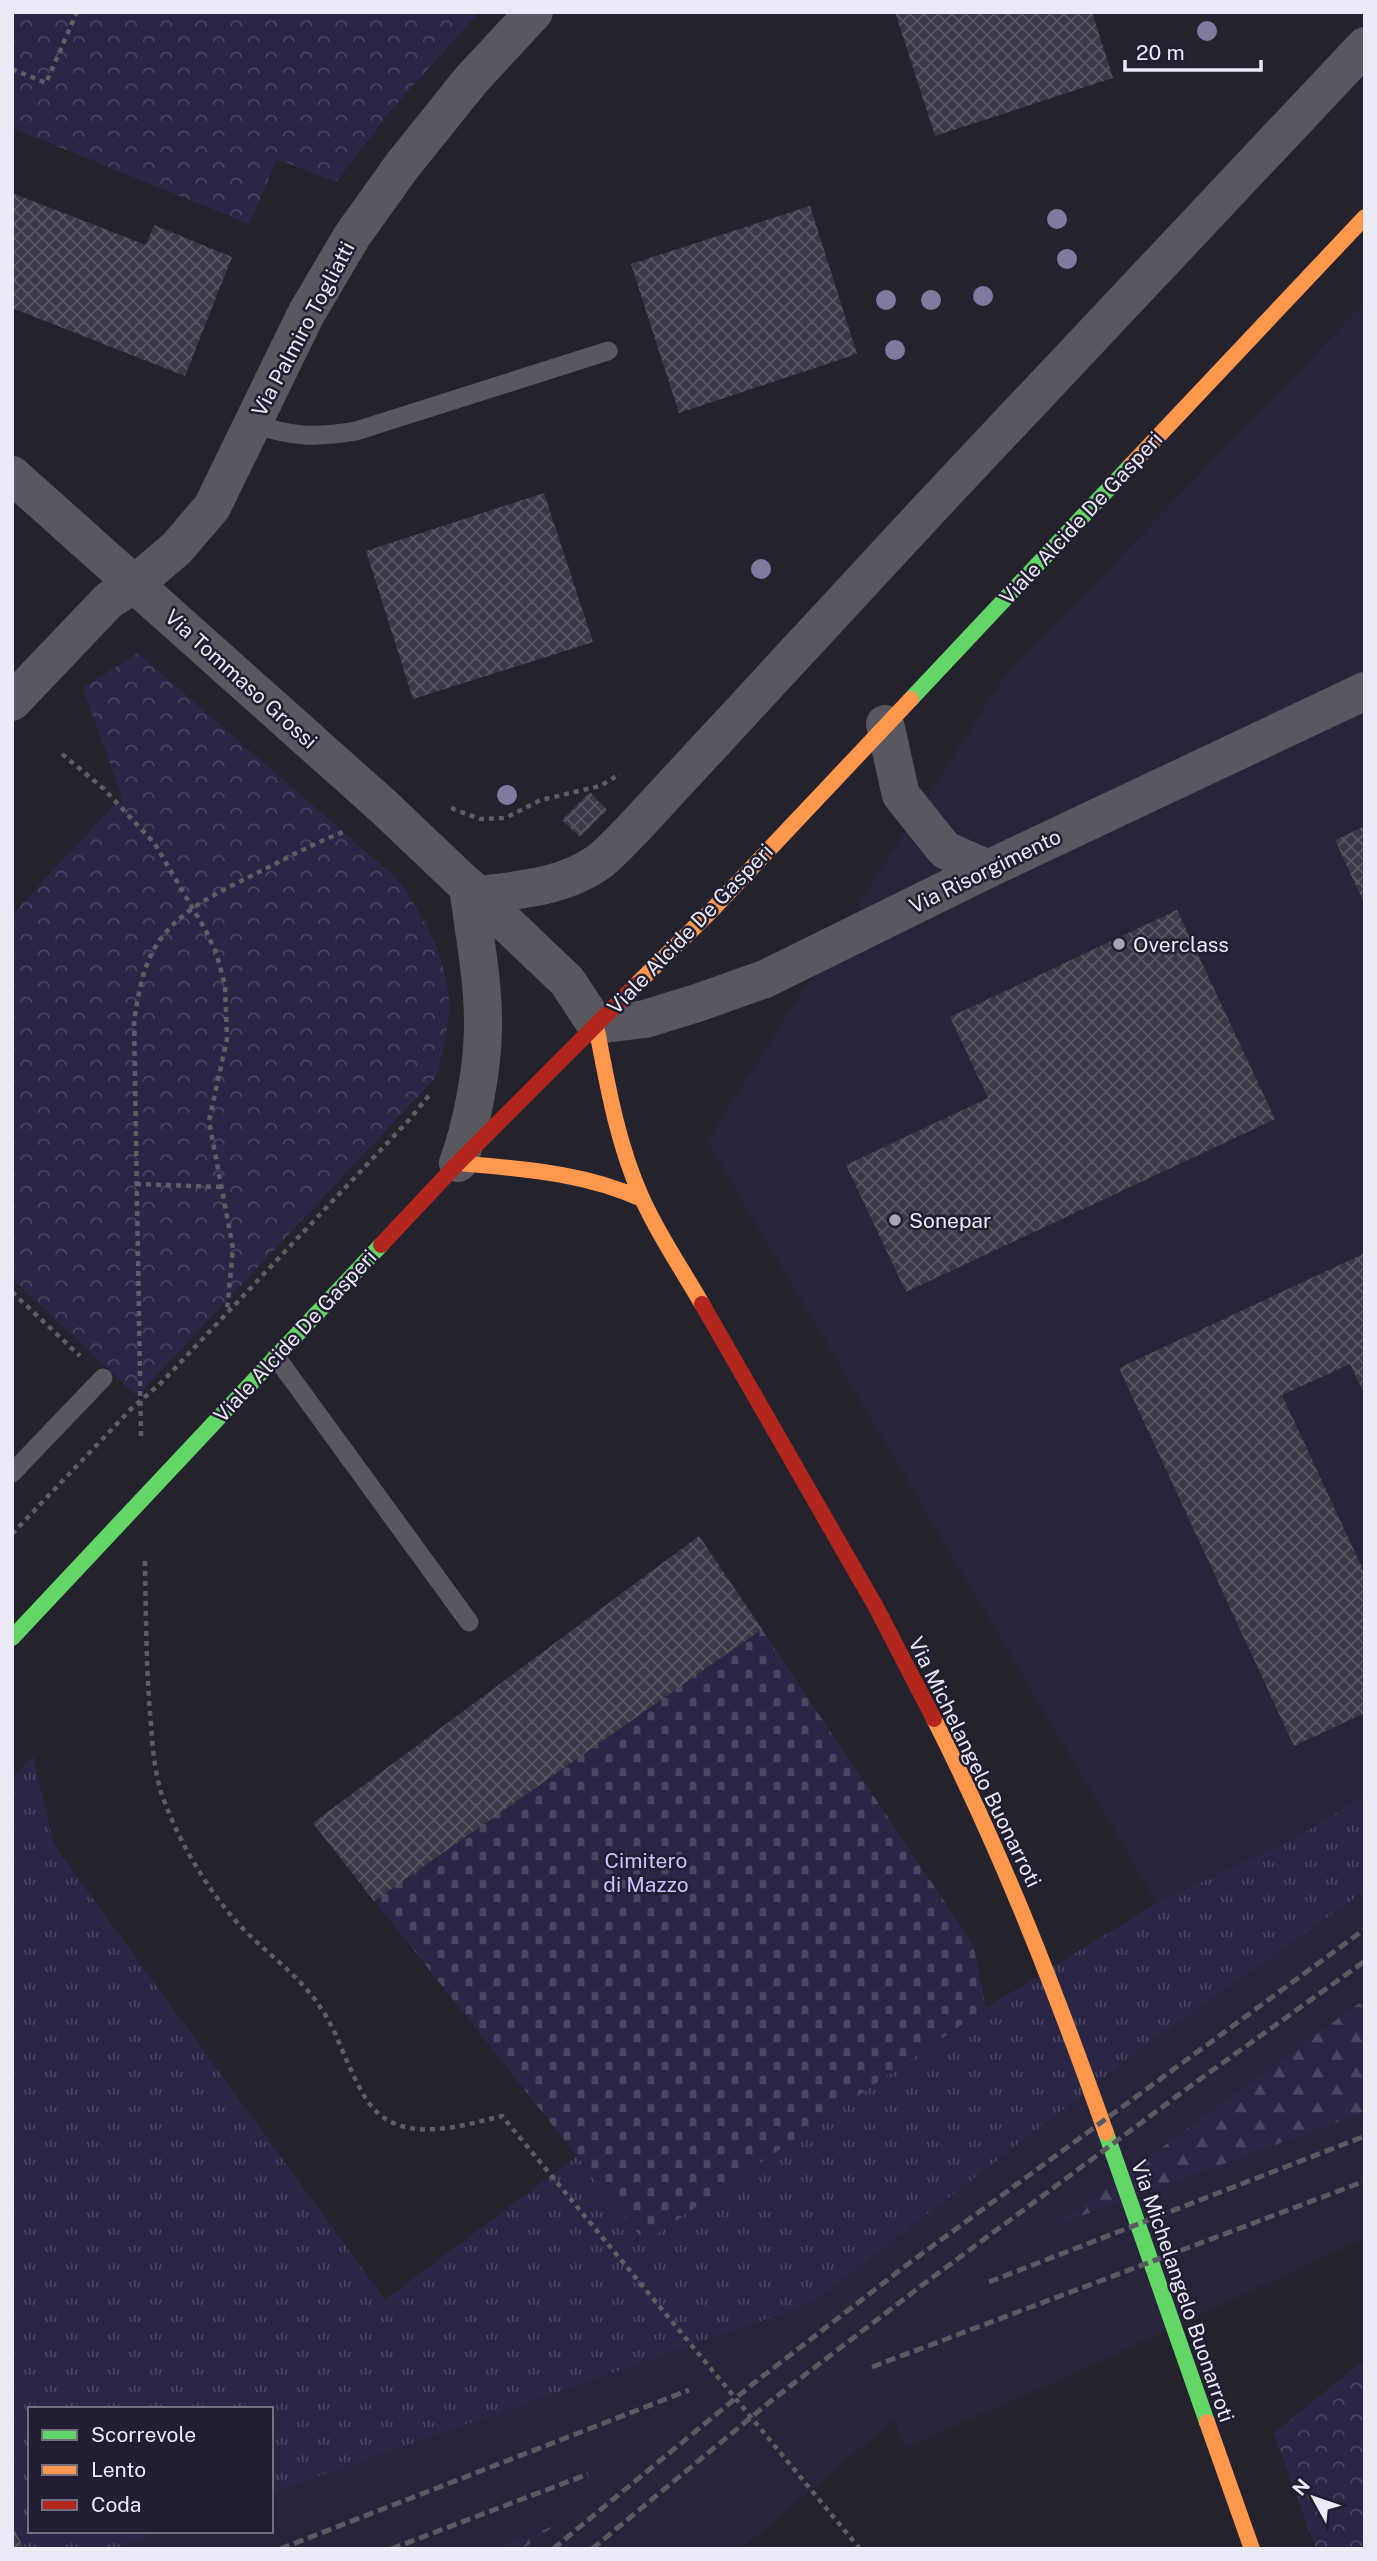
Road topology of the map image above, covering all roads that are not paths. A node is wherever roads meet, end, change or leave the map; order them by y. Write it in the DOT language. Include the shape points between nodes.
graph roads {
  1 [pos="534,12"];
  2 [pos="1365,46"];
  3 [pos="1365,217"];
  4 [pos="608,351"];
  5 [pos="253,424"];
  6 [pos="12,475"];
  7 [pos="135,584"];
  8 [pos="1365,691"];
  9 [pos="12,702"];
  10 [pos="885,724"];
  11 [pos="988,869"];
  12 [pos="473,891"];
  13 [pos="596,1025"];
  14 [pos="458,1163"];
  15 [pos="642,1199"];
  16 [pos="276,1357"];
  17 [pos="103,1377"];
  18 [pos="12,1473"];
  19 [pos="469,1622"];
  20 [pos="12,1637"];
  21 [pos="1252,2549"];
  1 -- 5 [label="street, Via Palmiro Togliatti" via="462,90 352,236 306,314"];
  2 -- 12 [label="street" via="600,861 567,879 522,890"];
  3 -- 10 [label="street, Viale Alcide De Gasperi"];
  4 -- 5 [label="lane" via="356,431 324,436 285,434"];
  5 -- 7 [label="street, Via Palmiro Togliatti" via="212,507 177,548"];
  6 -- 7 [label="street, Via Tommaso Grossi"];
  7 -- 9 [label="street, Via Palmiro Togliatti" via="109,600"];
  7 -- 12 [label="street, Via Tommaso Grossi"];
  8 -- 11 [label="street, Via Risorgimento"];
  10 -- 11 [label="street" via="901,795 945,850"];
  10 -- 13 [label="street, Viale Alcide De Gasperi" via="713,909"];
  11 -- 13 [label="street, Via Risorgimento" via="765,979 645,1018"];
  12 -- 13 [label="street, Via Tommaso Grossi" via="567,981"];
  12 -- 14 [label="street" via="483,1032 468,1136"];
  13 -- 14 [label="street, Viale Alcide De Gasperi"];
  13 -- 15 [label="street, Via Michelangelo Buonarroti" via="617,1132"];
  14 -- 15 [label="street" via="567,1173 604,1182"];
  14 -- 16 [label="street, Viale Alcide De Gasperi"];
  15 -- 21 [label="street, Via Michelangelo Buonarroti" via="876,1607 959,1769 1068,2025"];
  16 -- 19 [label="lane"];
  16 -- 20 [label="street, Viale Alcide De Gasperi"];
  17 -- 18 [label="lane"];
}
